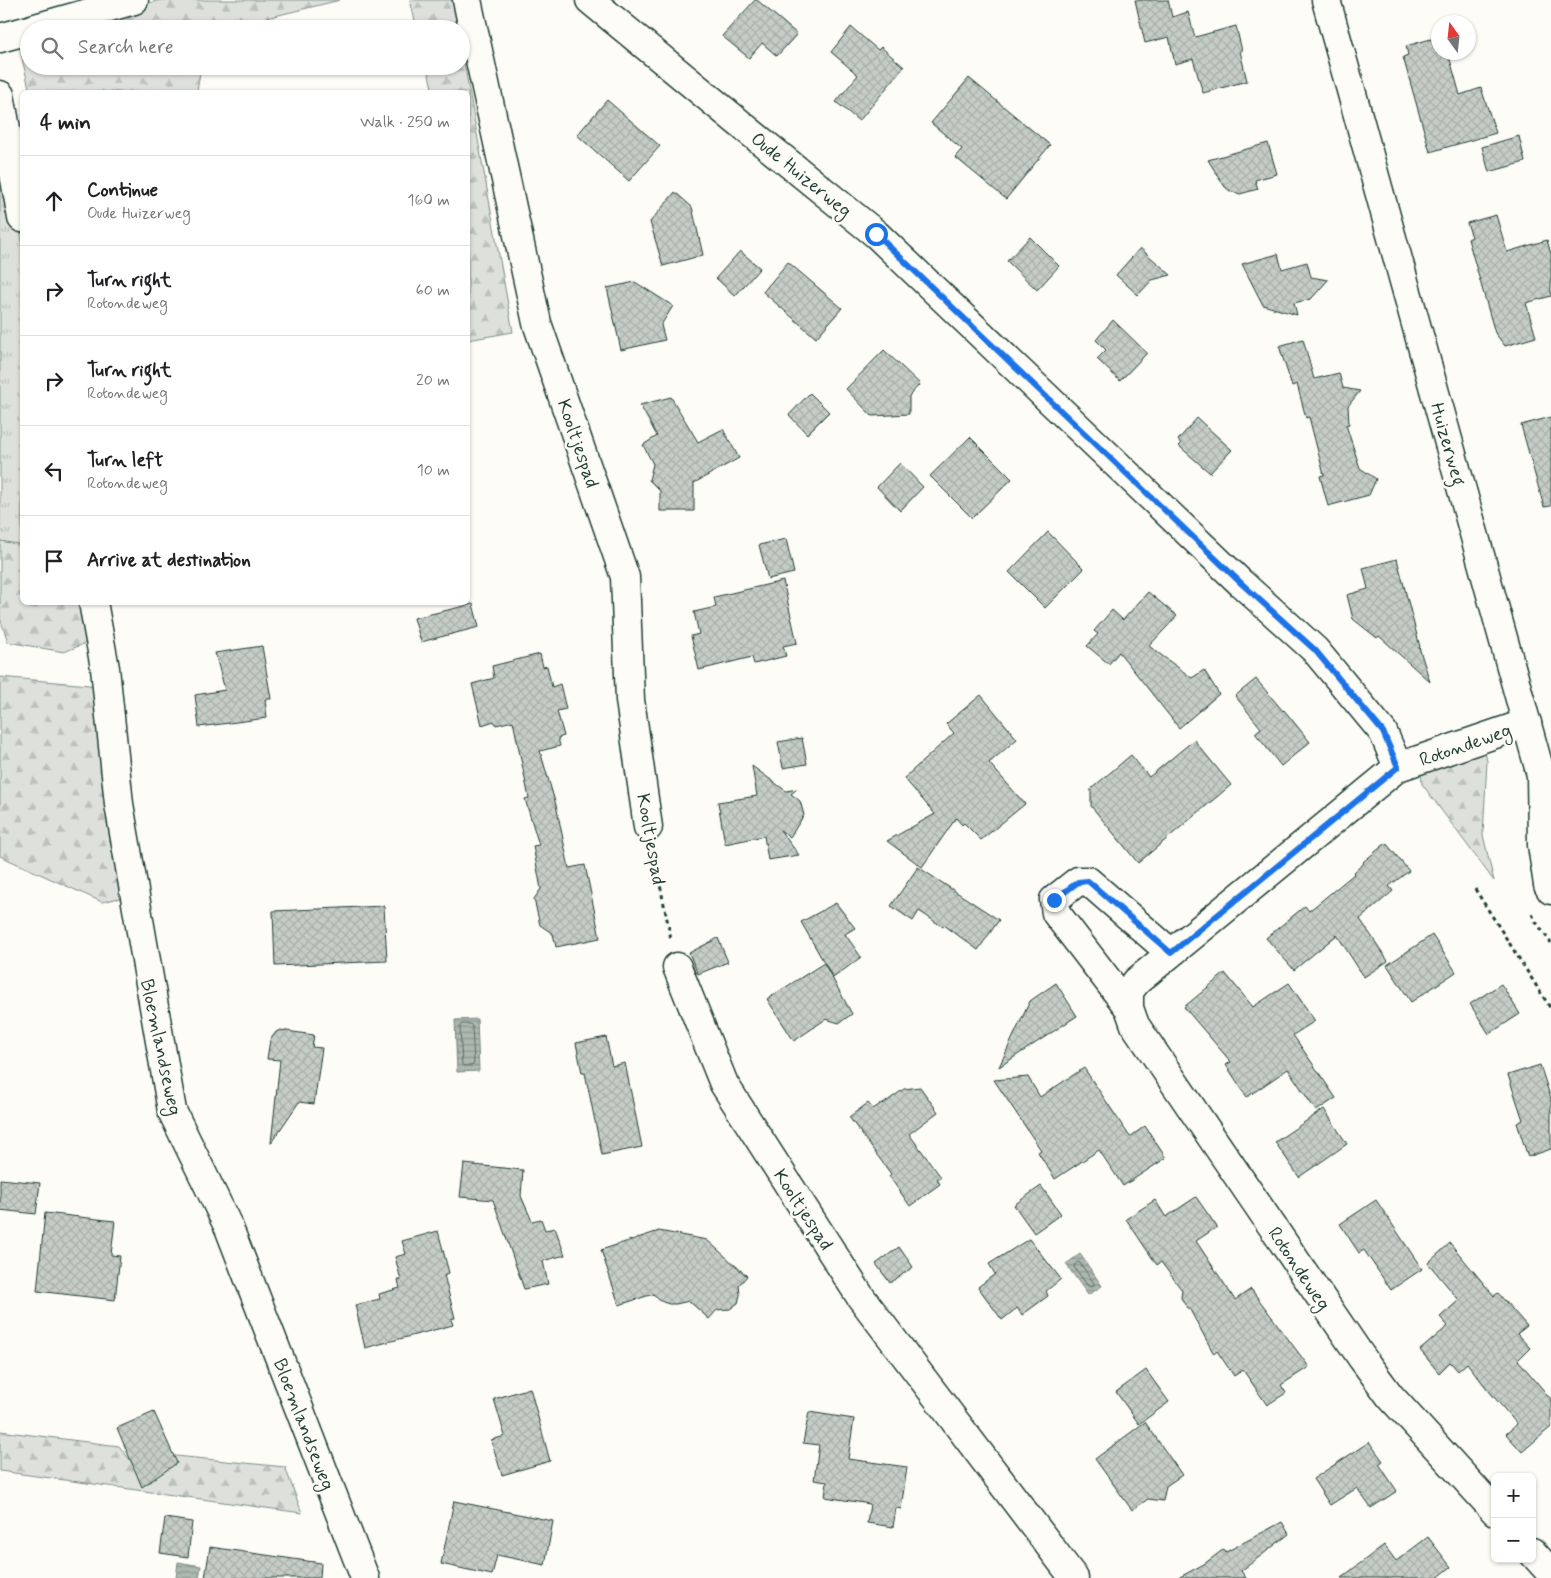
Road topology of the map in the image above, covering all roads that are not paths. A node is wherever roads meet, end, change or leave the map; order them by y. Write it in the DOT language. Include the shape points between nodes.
graph roads {
  1 [pos="134,0"];
  2 [pos="467,0"];
  3 [pos="590,0"];
  4 [pos="1326,0"];
  5 [pos="62,20"];
  6 [pos="20,32"];
  7 [pos="0,38"];
  8 [pos="0,95"];
  9 [pos="20,207"];
  10 [pos="94,605"];
  11 [pos="1527,723"];
  12 [pos="1398,767"];
  13 [pos="648,827"];
  14 [pos="1551,890"];
  15 [pos="1171,953"];
  16 [pos="677,967"];
  17 [pos="1128,1008"];
  18 [pos="1491,1507"];
  19 [pos="1536,1556"];
  20 [pos="1551,1573"];
  21 [pos="365,1578"];
  22 [pos="1074,1578"];
  1 -- 5 [label="street"];
  2 -- 13 [label="street, Kooltjespad" via="538,323 625,577 630,700"];
  3 -- 12 [label="street, Oude Huizerweg" via="891,247 1315,650 1383,732"];
  4 -- 11 [label="street, Huizerweg"];
  6 -- 7 [label="street"];
  8 -- 9 [label="street"];
  10 -- 21 [label="street, Bloemlandseweg" via="105,668 119,804 172,1111 229,1228"];
  11 -- 12 [label="street, Rotondeweg"];
  11 -- 14 [label="street, Huizerweg" via="1542,775 1542,845"];
  12 -- 15 [label="street, Rotondeweg"];
  15 -- 17 [label="street, Rotondeweg" via="1137,981 1129,992"];
  15 -- 17 [label="street, Rotondeweg" via="1088,881 1078,882 1054,900 1056,913"];
  16 -- 22 [label="street, Kooltjespad" via="724,1084 860,1296"];
  17 -- 18 [label="street, Rotondeweg" via="1135,1025 1362,1358 1390,1396"];
  19 -- 20 [label="street"];
}
